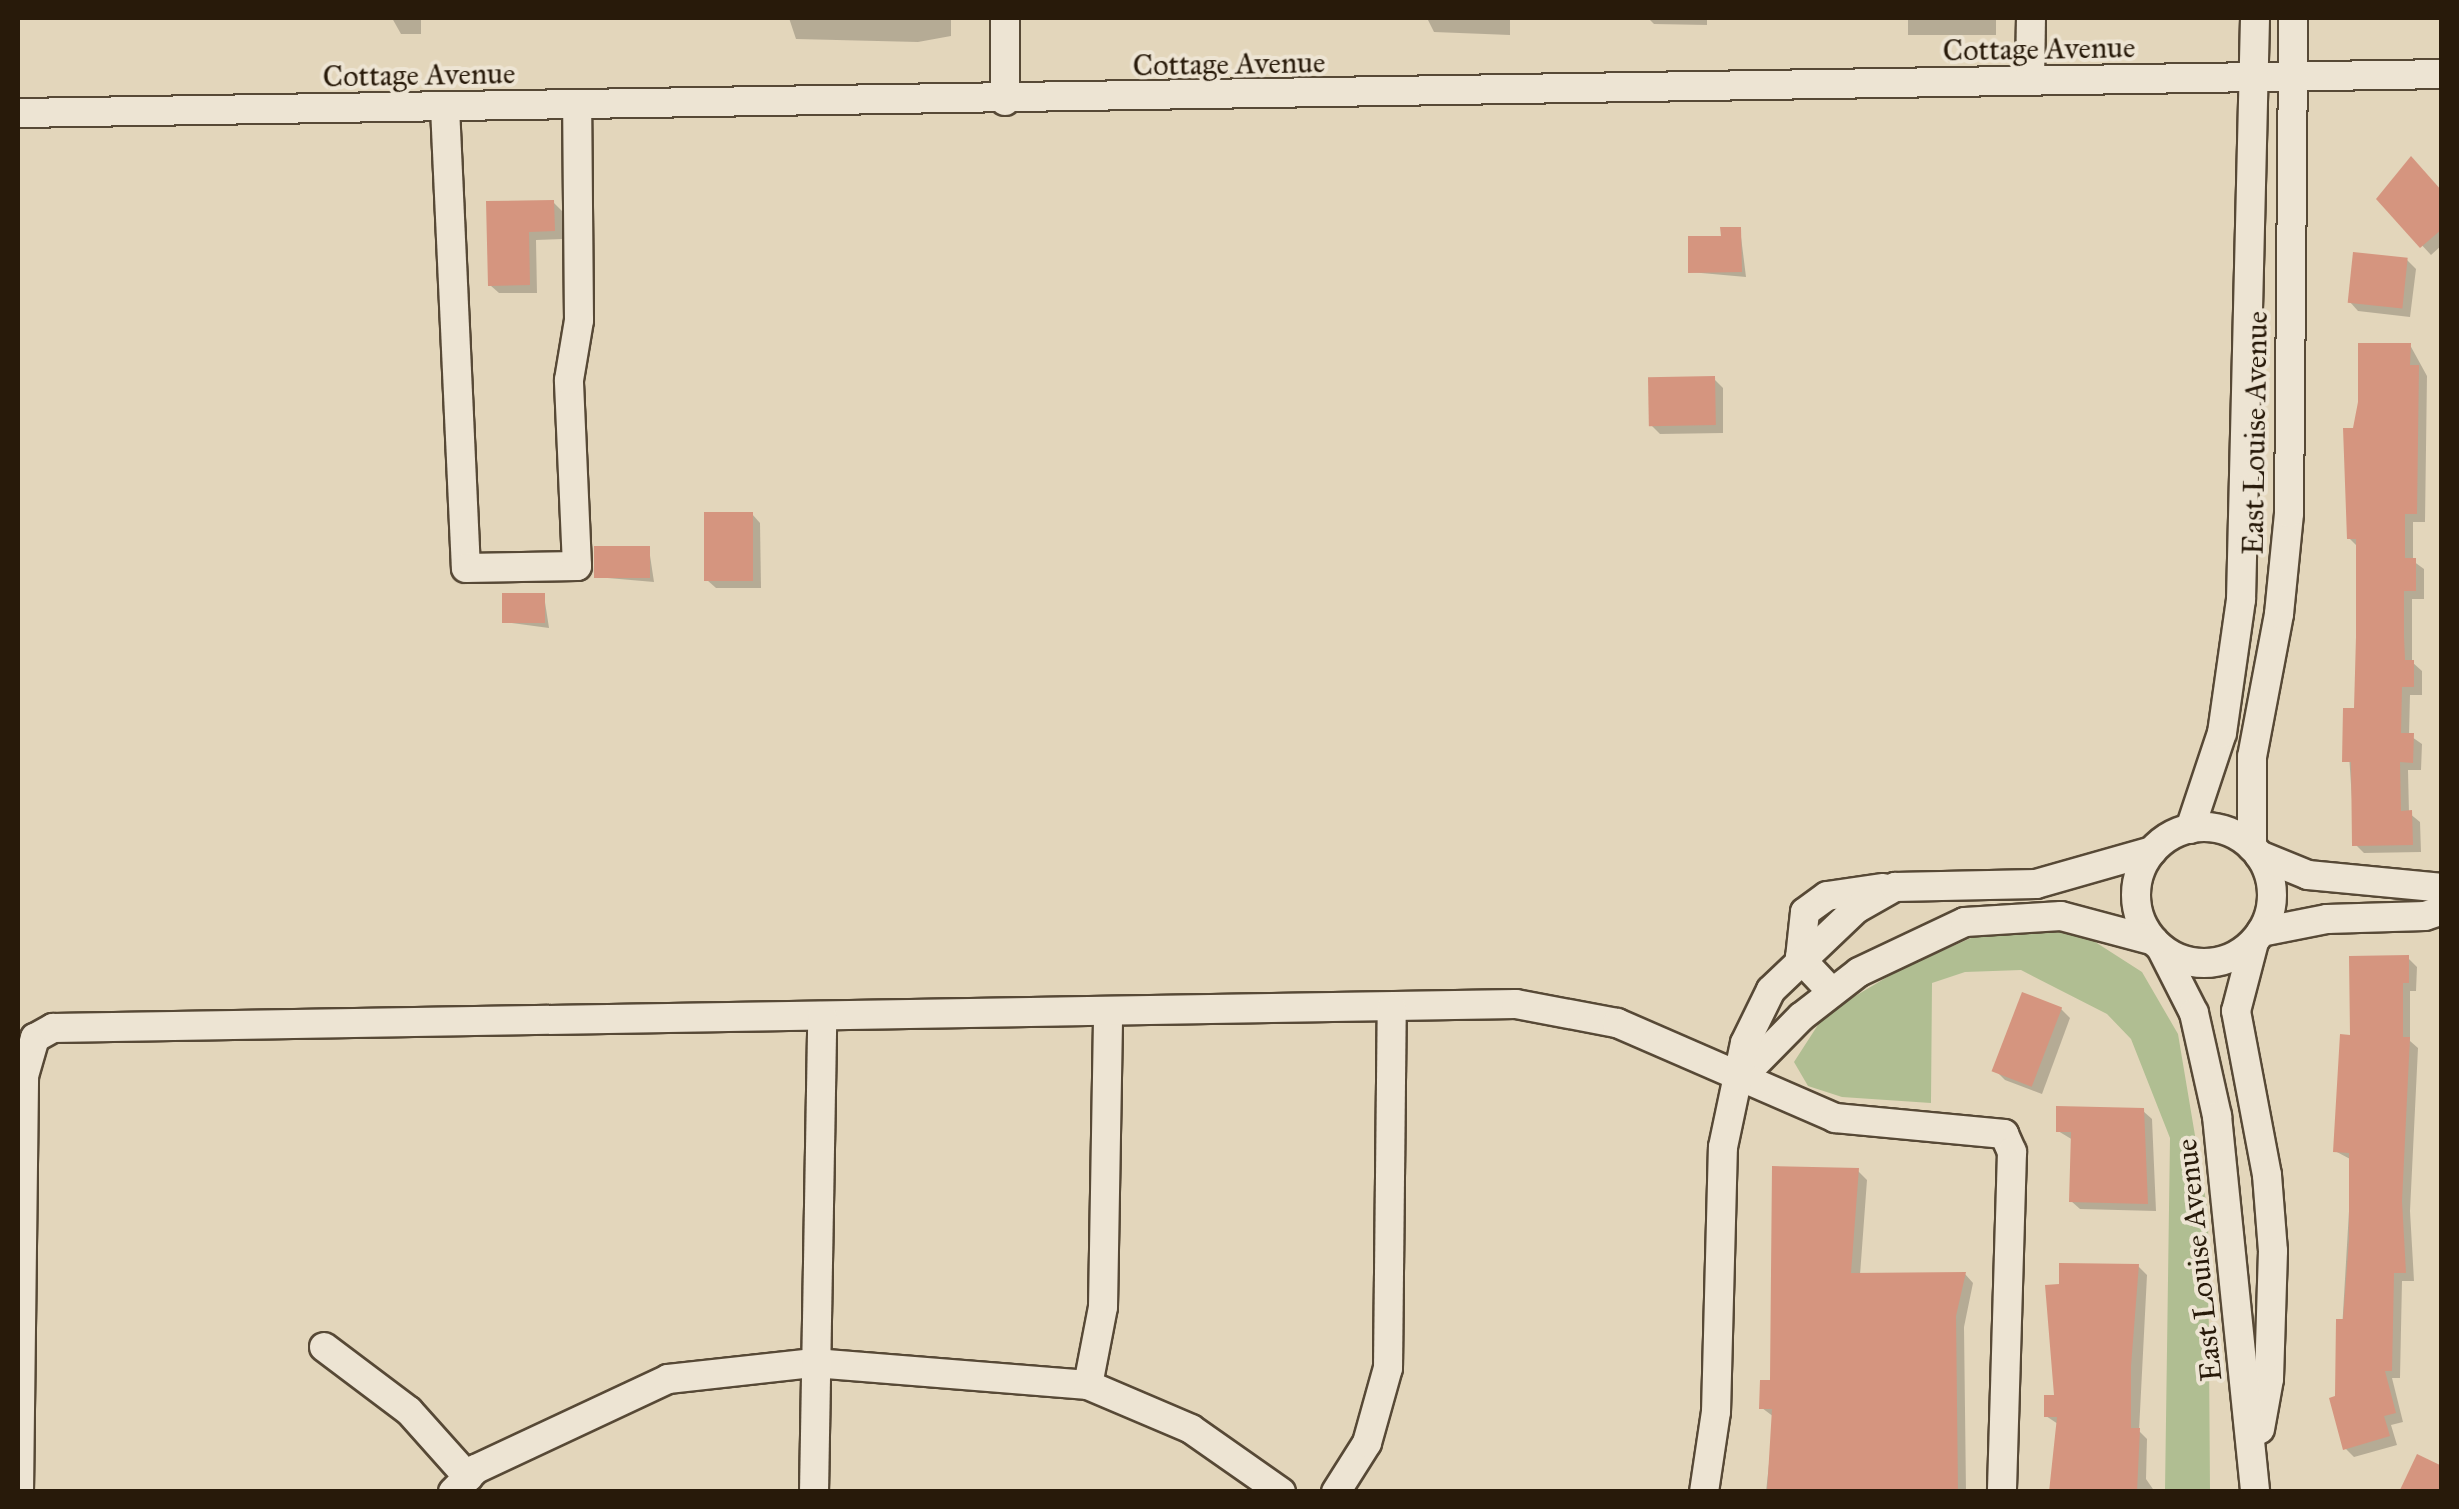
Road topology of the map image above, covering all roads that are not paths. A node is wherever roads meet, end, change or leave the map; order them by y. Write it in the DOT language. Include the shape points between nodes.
graph roads {
  1 [pos="1005,18"];
  2 [pos="2030,18"];
  3 [pos="2255,18"];
  4 [pos="2293,18"];
  5 [pos="2442,74"];
  6 [pos="2030,80"];
  7 [pos="2252,81"];
  8 [pos="2292,81"];
  9 [pos="1006,100"];
  10 [pos="577,106"];
  11 [pos="445,107"];
  12 [pos="18,113"];
  13 [pos="2190,828"];
  14 [pos="2152,851"];
  15 [pos="2256,851"];
  16 [pos="2442,888"];
  17 [pos="2442,910"];
  18 [pos="2258,937"];
  19 [pos="2157,945"];
  20 [pos="1800,958"];
  21 [pos="1832,992"];
  22 [pos="1392,1008"];
  23 [pos="1108,1012"];
  24 [pos="822,1016"];
  25 [pos="1742,1077"];
  26 [pos="324,1347"];
  27 [pos="814,1363"];
  28 [pos="1088,1385"];
  29 [pos="2255,1455"];
  30 [pos="18,1456"];
  31 [pos="460,1484"];
  32 [pos="18,1492"];
  33 [pos="814,1492"];
  34 [pos="1281,1492"];
  35 [pos="1336,1492"];
  36 [pos="1704,1492"];
  37 [pos="2002,1492"];
  38 [pos="2254,1492"];
  1 -- 9 [label="street"];
  2 -- 6 [label="street"];
  3 -- 7 [label="street, East Louise Avenue"];
  4 -- 8 [label="street, East Louise Avenue"];
  5 -- 8 [label="street, Cottage Avenue"];
  6 -- 7 [label="street, Cottage Avenue"];
  6 -- 9 [label="street, Cottage Avenue"];
  7 -- 8 [label="street, Cottage Avenue"];
  7 -- 13 [label="street, East Louise Avenue" via="2241,600 2222,733"];
  8 -- 15 [label="street, East Louise Avenue" via="2289,513 2279,614 2252,757"];
  9 -- 10 [label="street, Cottage Avenue"];
  10 -- 11 [label="street, Cottage Avenue"];
  10 -- 11 [label="street" via="579,320 570,380 577,566 466,568"];
  11 -- 12 [label="street, Cottage Avenue"];
  13 -- 14 [label="street"];
  13 -- 15 [label="street" via="2234,834"];
  14 -- 19 [label="street, East Louise Avenue" via="2142,868 2137,906"];
  14 -- 20 [label="street" via="2036,884 1895,888 1856,909"];
  15 -- 16 [label="street" via="2308,875"];
  15 -- 18 [label="street, East Louise Avenue" via="2272,893"];
  17 -- 18 [label="street" via="2327,918"];
  18 -- 19 [label="street" via="2240,954 2203,964"];
  18 -- 29 [label="street, East Louise Avenue" via="2238,998 2237,1036 2267,1174 2274,1251 2269,1379"];
  19 -- 21 [label="street" via="2062,916 1988,916 1896,952"];
  19 -- 29 [label="street, East Louise Avenue" via="2194,1013 2217,1116"];
  20 -- 21 [label="street"];
  20 -- 25 [label="street" via="1758,1011"];
  21 -- 25 [label="street"];
  22 -- 23 [label="street"];
  22 -- 25 [label="street" via="1516,1004 1587,1014"];
  22 -- 35 [label="street" via="1388,1368 1367,1443"];
  23 -- 24 [label="street"];
  23 -- 28 [label="street" via="1103,1307"];
  24 -- 27 [label="street"];
  24 -- 30 [label="street" via="72,1026 35,1038 24,1076"];
  25 -- 36 [label="street" via="1719,1184 1716,1412"];
  25 -- 37 [label="street" via="1835,1118 2004,1134 2012,1152"];
  26 -- 31 [label="street" via="409,1412"];
  27 -- 28 [label="street"];
  27 -- 31 [label="street" via="668,1379"];
  27 -- 33 [label="street"];
  28 -- 34 [label="street" via="1192,1429"];
  29 -- 38 [label="street, East Louise Avenue"];
  30 -- 32 [label="street"];
}
